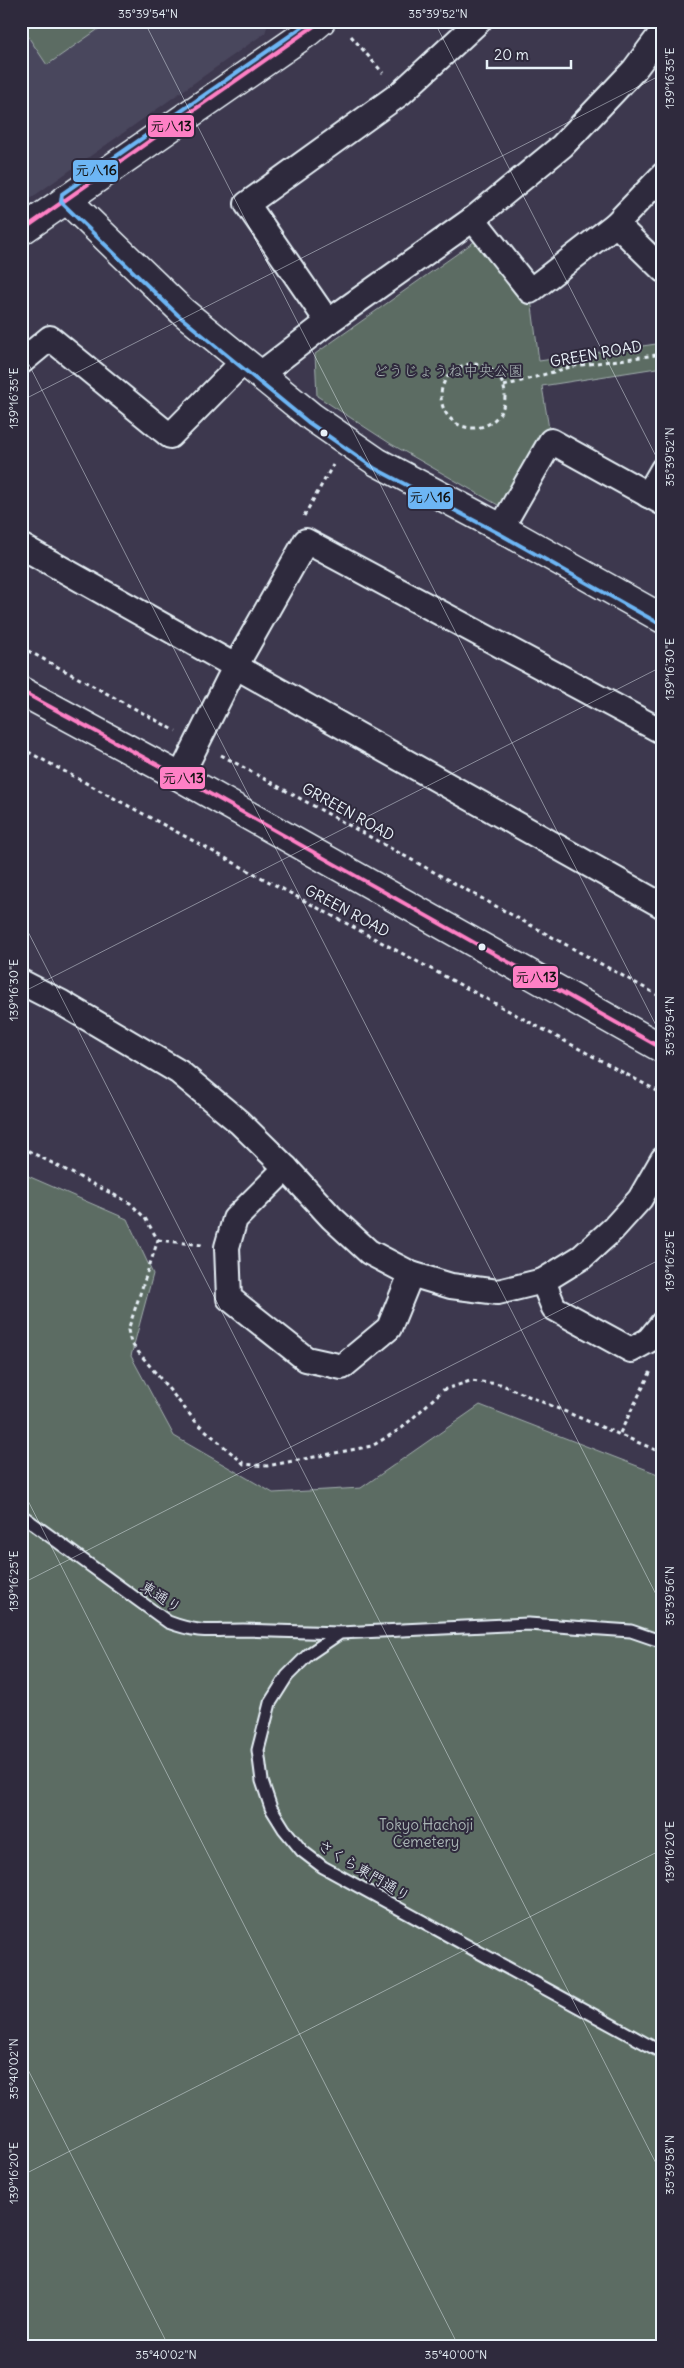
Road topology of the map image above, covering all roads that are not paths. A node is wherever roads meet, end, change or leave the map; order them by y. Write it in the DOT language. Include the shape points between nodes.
graph roads {
  1 [pos="480,21"];
  2 [pos="309,25"];
  3 [pos="663,31"];
  4 [pos="663,175"];
  5 [pos="66,199"];
  6 [pos="473,219"];
  7 [pos="616,224"];
  8 [pos="21,231"];
  9 [pos="663,270"];
  10 [pos="328,322"];
  11 [pos="21,362"];
  12 [pos="251,369"];
  13 [pos="663,469"];
  14 [pos="655,499"];
  15 [pos="501,528"];
  16 [pos="21,546"];
  17 [pos="663,619"];
  18 [pos="236,665"];
  19 [pos="21,691"];
  20 [pos="663,732"];
  21 [pos="180,777"];
  22 [pos="663,906"];
  23 [pos="21,982"];
  24 [pos="663,1049"];
  25 [pos="663,1159"];
  26 [pos="286,1168"];
  27 [pos="656,1186"];
  28 [pos="411,1274"];
  29 [pos="543,1281"];
  30 [pos="656,1331"];
  31 [pos="21,1515"];
  32 [pos="340,1633"];
  33 [pos="663,1642"];
  34 [pos="663,2053"];
  1 -- 10 [label="street" via="401,93 247,204"];
  2 -- 5 [label="street"];
  3 -- 6 [label="street" via="634,70 562,146"];
  4 -- 7 [label="street"];
  5 -- 8 [label="street"];
  5 -- 12 [label="street" via="182,311"];
  6 -- 7 [label="street" via="530,291"];
  6 -- 10 [label="street"];
  7 -- 9 [label="street"];
  10 -- 12 [label="street"];
  11 -- 12 [label="street" via="50,338 170,436"];
  12 -- 15 [label="street" via="376,462"];
  13 -- 14 [label="street"];
  14 -- 15 [label="street" via="551,441"];
  15 -- 17 [label="street"];
  16 -- 18 [label="street"];
  18 -- 20 [label="street" via="306,541"];
  18 -- 21 [label="street"];
  18 -- 22 [label="street"];
  19 -- 21 [label="street"];
  21 -- 24 [label="street"];
  23 -- 26 [label="street" via="179,1072 239,1122"];
  25 -- 27 [label="street"];
  26 -- 28 [label="street" via="369,1252"];
  26 -- 28 [label="street" via="235,1219 227,1247 229,1298 306,1358 342,1367 389,1328"];
  27 -- 29 [label="street" via="582,1257"];
  28 -- 29 [label="street" via="451,1286 498,1292"];
  29 -- 30 [label="street" via="554,1308 631,1350"];
  31 -- 32 [label="lane, 東通り" via="168,1622 206,1632"];
  32 -- 33 [label="lane" via="528,1624 631,1631"];
  32 -- 34 [label="lane, さくら東門通り" via="310,1654 287,1676 270,1703 262,1726 258,1750 262,1781 271,1808 284,1830 302,1851 345,1880"];
}
